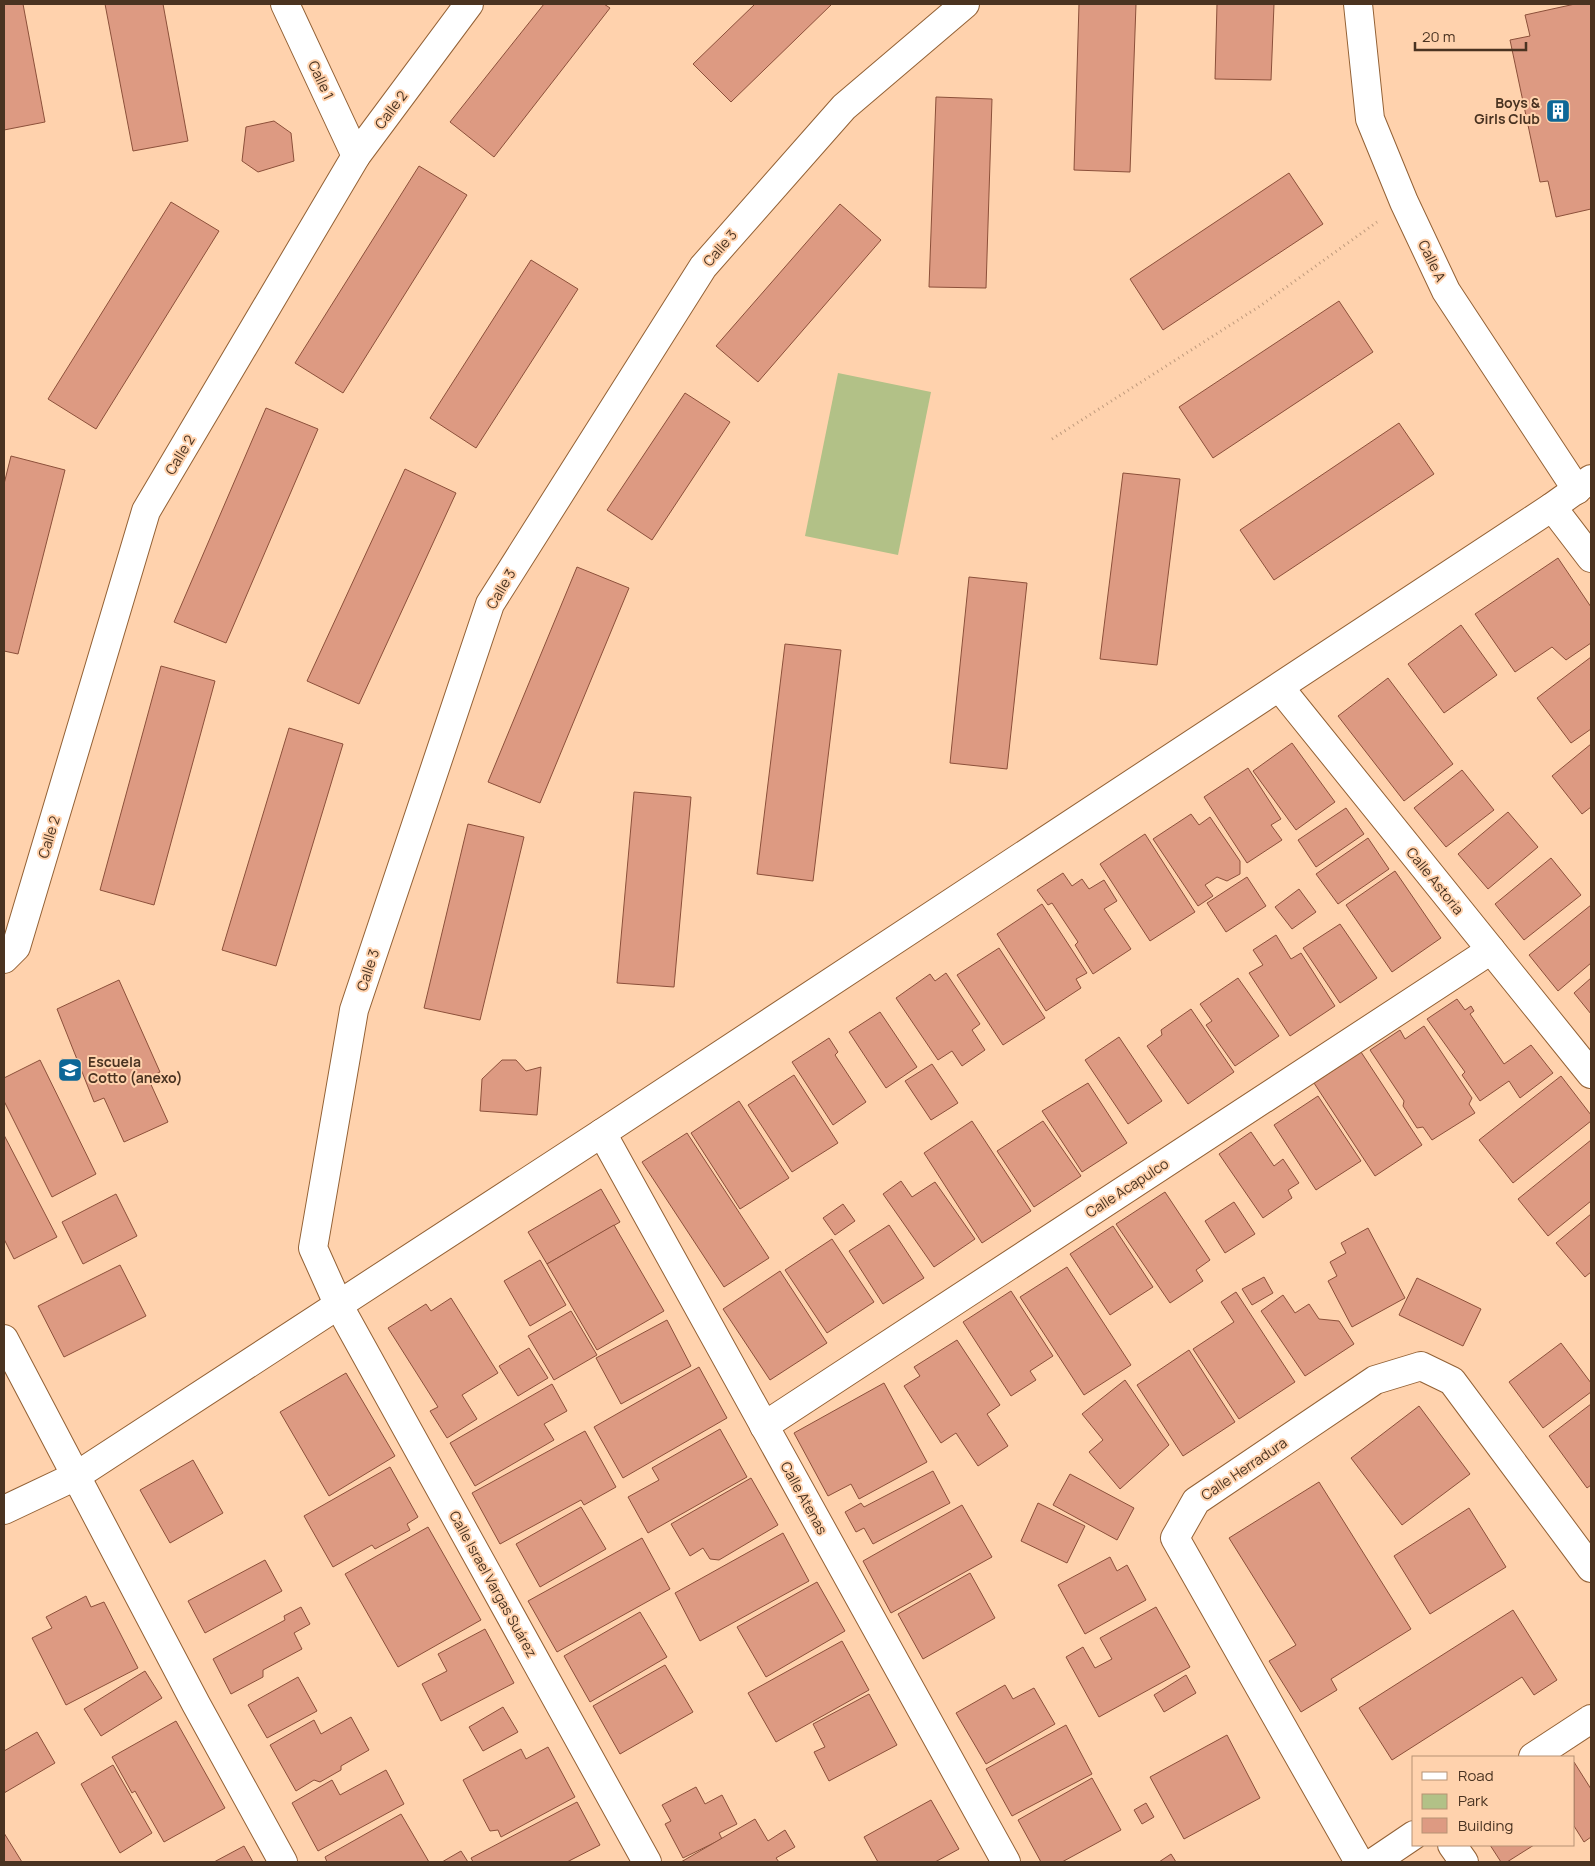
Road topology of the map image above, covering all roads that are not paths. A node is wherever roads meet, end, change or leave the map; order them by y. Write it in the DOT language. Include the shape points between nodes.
graph roads {
  1 [pos="286,4"];
  2 [pos="469,4"];
  3 [pos="965,4"];
  4 [pos="1358,4"];
  5 [pos="356,156"];
  6 [pos="1584,484"];
  7 [pos="1552,508"];
  8 [pos="1591,558"];
  9 [pos="1280,688"];
  10 [pos="1491,950"];
  11 [pos="4,958"];
  12 [pos="1591,1074"];
  13 [pos="602,1133"];
  14 [pos="339,1306"];
  15 [pos="4,1339"];
  16 [pos="764,1426"];
  17 [pos="76,1476"];
  18 [pos="4,1510"];
  19 [pos="1591,1568"];
  20 [pos="1591,1719"];
  21 [pos="1535,1756"];
  22 [pos="1412,1836"];
  23 [pos="1453,1846"];
  24 [pos="283,1862"];
  25 [pos="647,1862"];
  26 [pos="1006,1862"];
  27 [pos="1359,1862"];
  28 [pos="1374,1862"];
  29 [pos="1464,1862"];
  1 -- 5 [label="street, Calle 1"];
  2 -- 5 [label="street, Calle 2"];
  3 -- 14 [label="street, Calle 3" via="844,107 703,267 490,604 354,1010 312,1248"];
  4 -- 6 [label="street, Calle A" via="1370,120 1404,202 1446,291"];
  5 -- 11 [label="street, Calle 2" via="146,511 16,947"];
  6 -- 7 [label="street"];
  7 -- 8 [label="street"];
  7 -- 9 [label="street"];
  9 -- 10 [label="street, Calle Astoria"];
  9 -- 13 [label="street"];
  10 -- 12 [label="street, Calle Astoria"];
  10 -- 16 [label="street, Calle Acapulco"];
  13 -- 14 [label="street"];
  13 -- 16 [label="street, Calle Atenas"];
  14 -- 17 [label="street"];
  14 -- 25 [label="street, Calle Israel Vargas Suárez"];
  15 -- 17 [label="street"];
  16 -- 26 [label="street, Calle Atenas"];
  17 -- 18 [label="street"];
  17 -- 24 [label="street"];
  19 -- 27 [label="street, Calle Herradura" via="1452,1381 1421,1366 1376,1380 1196,1501 1174,1538"];
  20 -- 21 [label="street"];
  22 -- 28 [label="street"];
  23 -- 29 [label="street"];
}
